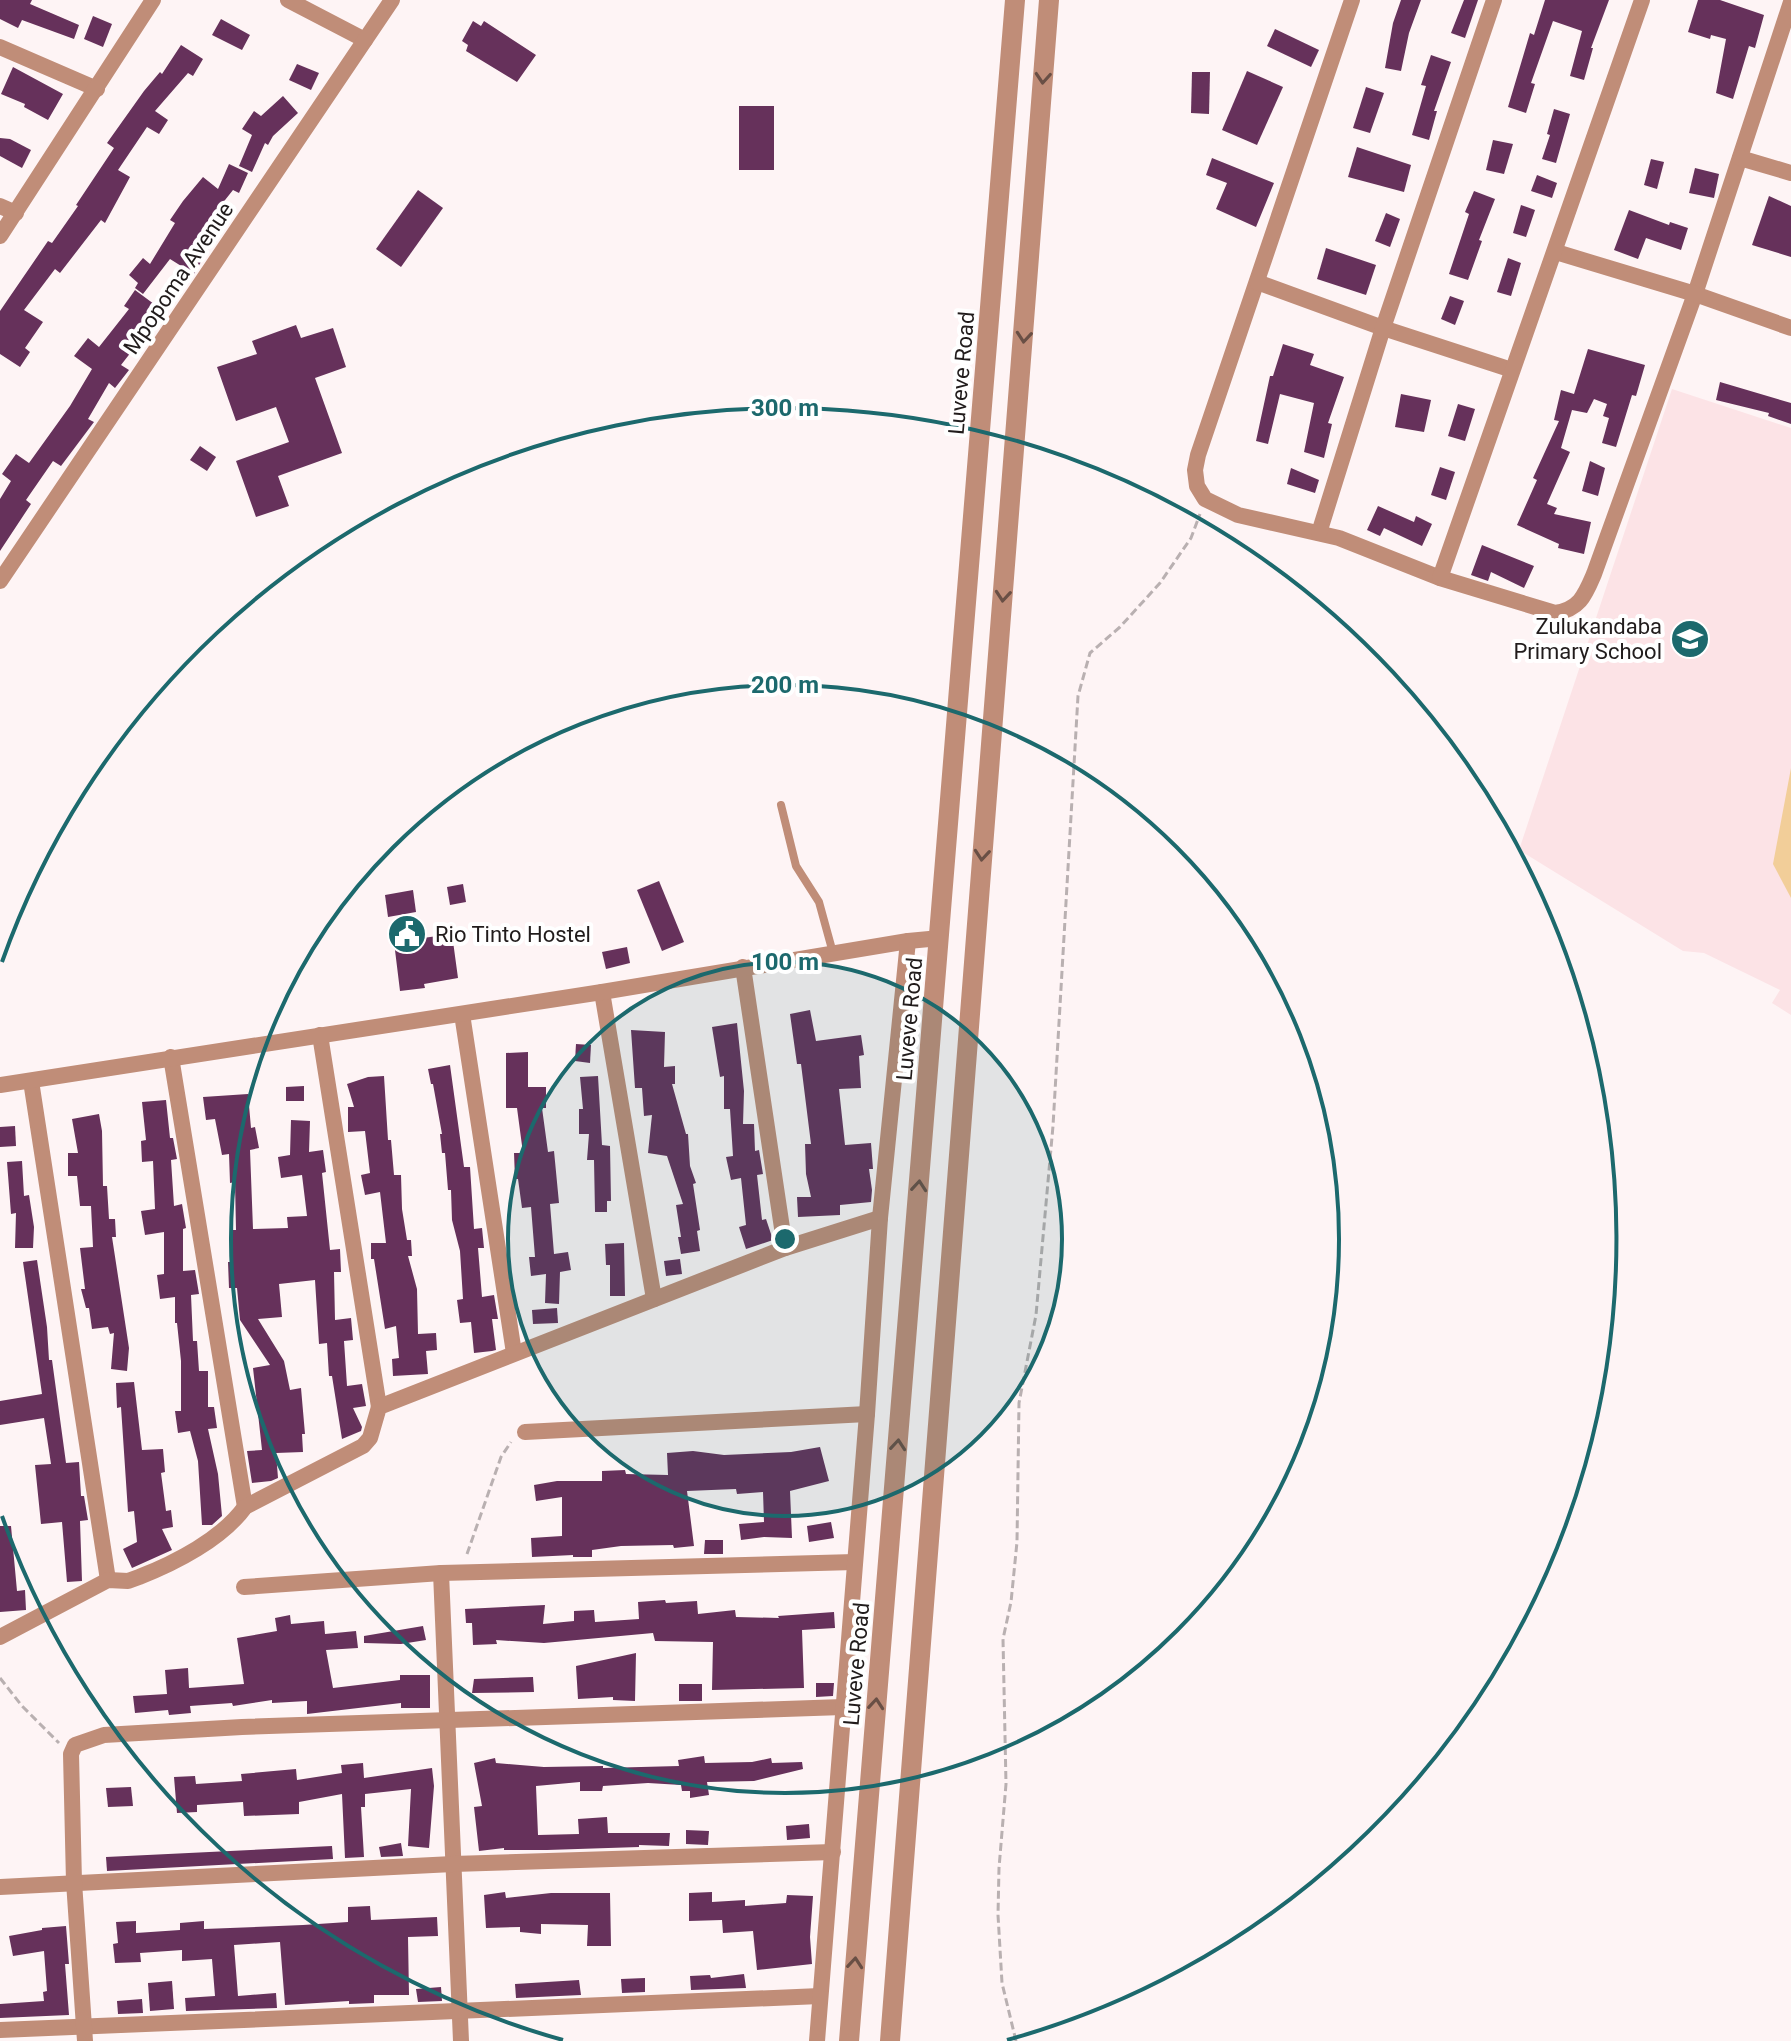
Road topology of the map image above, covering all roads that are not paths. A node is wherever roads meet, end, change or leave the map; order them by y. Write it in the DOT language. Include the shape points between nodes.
graph roads {
  1 [pos="153,0"];
  2 [pos="288,0"];
  3 [pos="392,0"];
  4 [pos="1015,0"];
  5 [pos="1049,0"];
  6 [pos="1352,0"];
  7 [pos="1494,0"];
  8 [pos="1642,0"];
  9 [pos="1791,2"];
  10 [pos="365,40"];
  11 [pos="0,47"];
  12 [pos="97,89"];
  13 [pos="1740,158"];
  14 [pos="1791,173"];
  15 [pos="8,210"];
  16 [pos="0,236"];
  17 [pos="1556,252"];
  18 [pos="1257,282"];
  19 [pos="1695,294"];
  20 [pos="1383,328"];
  21 [pos="1791,328"];
  22 [pos="1512,370"];
  23 [pos="1319,533"];
  24 [pos="1440,578"];
  25 [pos="0,581"];
  26 [pos="781,805"];
  27 [pos="940,938"];
  28 [pos="908,941"];
  29 [pos="833,953"];
  30 [pos="743,967"];
  31 [pos="602,992"];
  32 [pos="462,1014"];
  33 [pos="320,1035"];
  34 [pos="171,1057"];
  35 [pos="31,1081"];
  36 [pos="0,1085"];
  37 [pos="880,1218"];
  38 [pos="785,1248"];
  39 [pos="654,1299"];
  40 [pos="514,1353"];
  41 [pos="379,1407"];
  42 [pos="867,1414"];
  43 [pos="525,1432"];
  44 [pos="245,1507"];
  45 [pos="855,1562"];
  46 [pos="441,1573"];
  47 [pos="108,1580"];
  48 [pos="244,1587"];
  49 [pos="0,1637"];
  50 [pos="843,1707"];
  51 [pos="447,1719"];
  52 [pos="833,1852"];
  53 [pos="453,1864"];
  54 [pos="74,1882"];
  55 [pos="0,1887"];
  56 [pos="820,1996"];
  57 [pos="460,2010"];
  58 [pos="0,2030"];
  59 [pos="85,2034"];
  60 [pos="461,2041"];
  61 [pos="817,2041"];
  62 [pos="849,2041"];
  63 [pos="890,2041"];
  1 -- 12 [label="street"];
  2 -- 10 [label="street"];
  3 -- 10 [label="street, Mpopoma Avenue"];
  4 -- 27 [label="street, Luveve Road"];
  5 -- 63 [label="street, one-way"];
  6 -- 18 [label="street"];
  7 -- 20 [label="street"];
  8 -- 17 [label="street"];
  9 -- 13 [label="street"];
  10 -- 25 [label="street, Mpopoma Avenue"];
  11 -- 12 [label="street"];
  12 -- 15 [label="street"];
  13 -- 14 [label="street"];
  13 -- 19 [label="street"];
  15 -- 16 [label="street"];
  17 -- 19 [label="street"];
  17 -- 22 [label="street"];
  18 -- 20 [label="street"];
  18 -- 23 [label="street" via="1198,455 1197,486 1205,499 1238,515"];
  19 -- 21 [label="street"];
  19 -- 24 [label="street" via="1583,600 1555,613"];
  20 -- 22 [label="street"];
  20 -- 23 [label="street"];
  22 -- 24 [label="street"];
  23 -- 24 [label="street"];
  26 -- 29 [label="lane" via="796,866 819,902"];
  27 -- 28 [label="street"];
  62 -- 27 [label="street, Luveve Road, one-way"];
  28 -- 29 [label="street"];
  28 -- 37 [label="street"];
  29 -- 30 [label="street"];
  30 -- 31 [label="street"];
  30 -- 38 [label="street"];
  31 -- 32 [label="street"];
  31 -- 39 [label="street"];
  32 -- 33 [label="street"];
  32 -- 40 [label="street"];
  33 -- 34 [label="street"];
  33 -- 41 [label="street"];
  34 -- 35 [label="street"];
  34 -- 44 [label="street"];
  35 -- 36 [label="street"];
  35 -- 47 [label="street"];
  37 -- 38 [label="street"];
  37 -- 42 [label="street"];
  38 -- 39 [label="street"];
  39 -- 40 [label="street"];
  40 -- 41 [label="street"];
  41 -- 44 [label="street" via="363,1446"];
  42 -- 43 [label="street"];
  42 -- 45 [label="street"];
  44 -- 47 [label="street" via="224,1531 152,1572 128,1581"];
  45 -- 46 [label="street"];
  45 -- 50 [label="street"];
  46 -- 48 [label="street"];
  46 -- 51 [label="street"];
  47 -- 49 [label="street"];
  50 -- 51 [label="street"];
  50 -- 52 [label="street"];
  51 -- 53 [label="street"];
  51 -- 54 [label="street" via="104,1735 75,1745"];
  52 -- 53 [label="street"];
  52 -- 56 [label="street"];
  53 -- 54 [label="street"];
  53 -- 57 [label="street"];
  54 -- 55 [label="street"];
  54 -- 59 [label="street"];
  56 -- 57 [label="street"];
  56 -- 61 [label="street"];
  57 -- 59 [label="street"];
  57 -- 60 [label="street"];
  58 -- 59 [label="street"];
}
